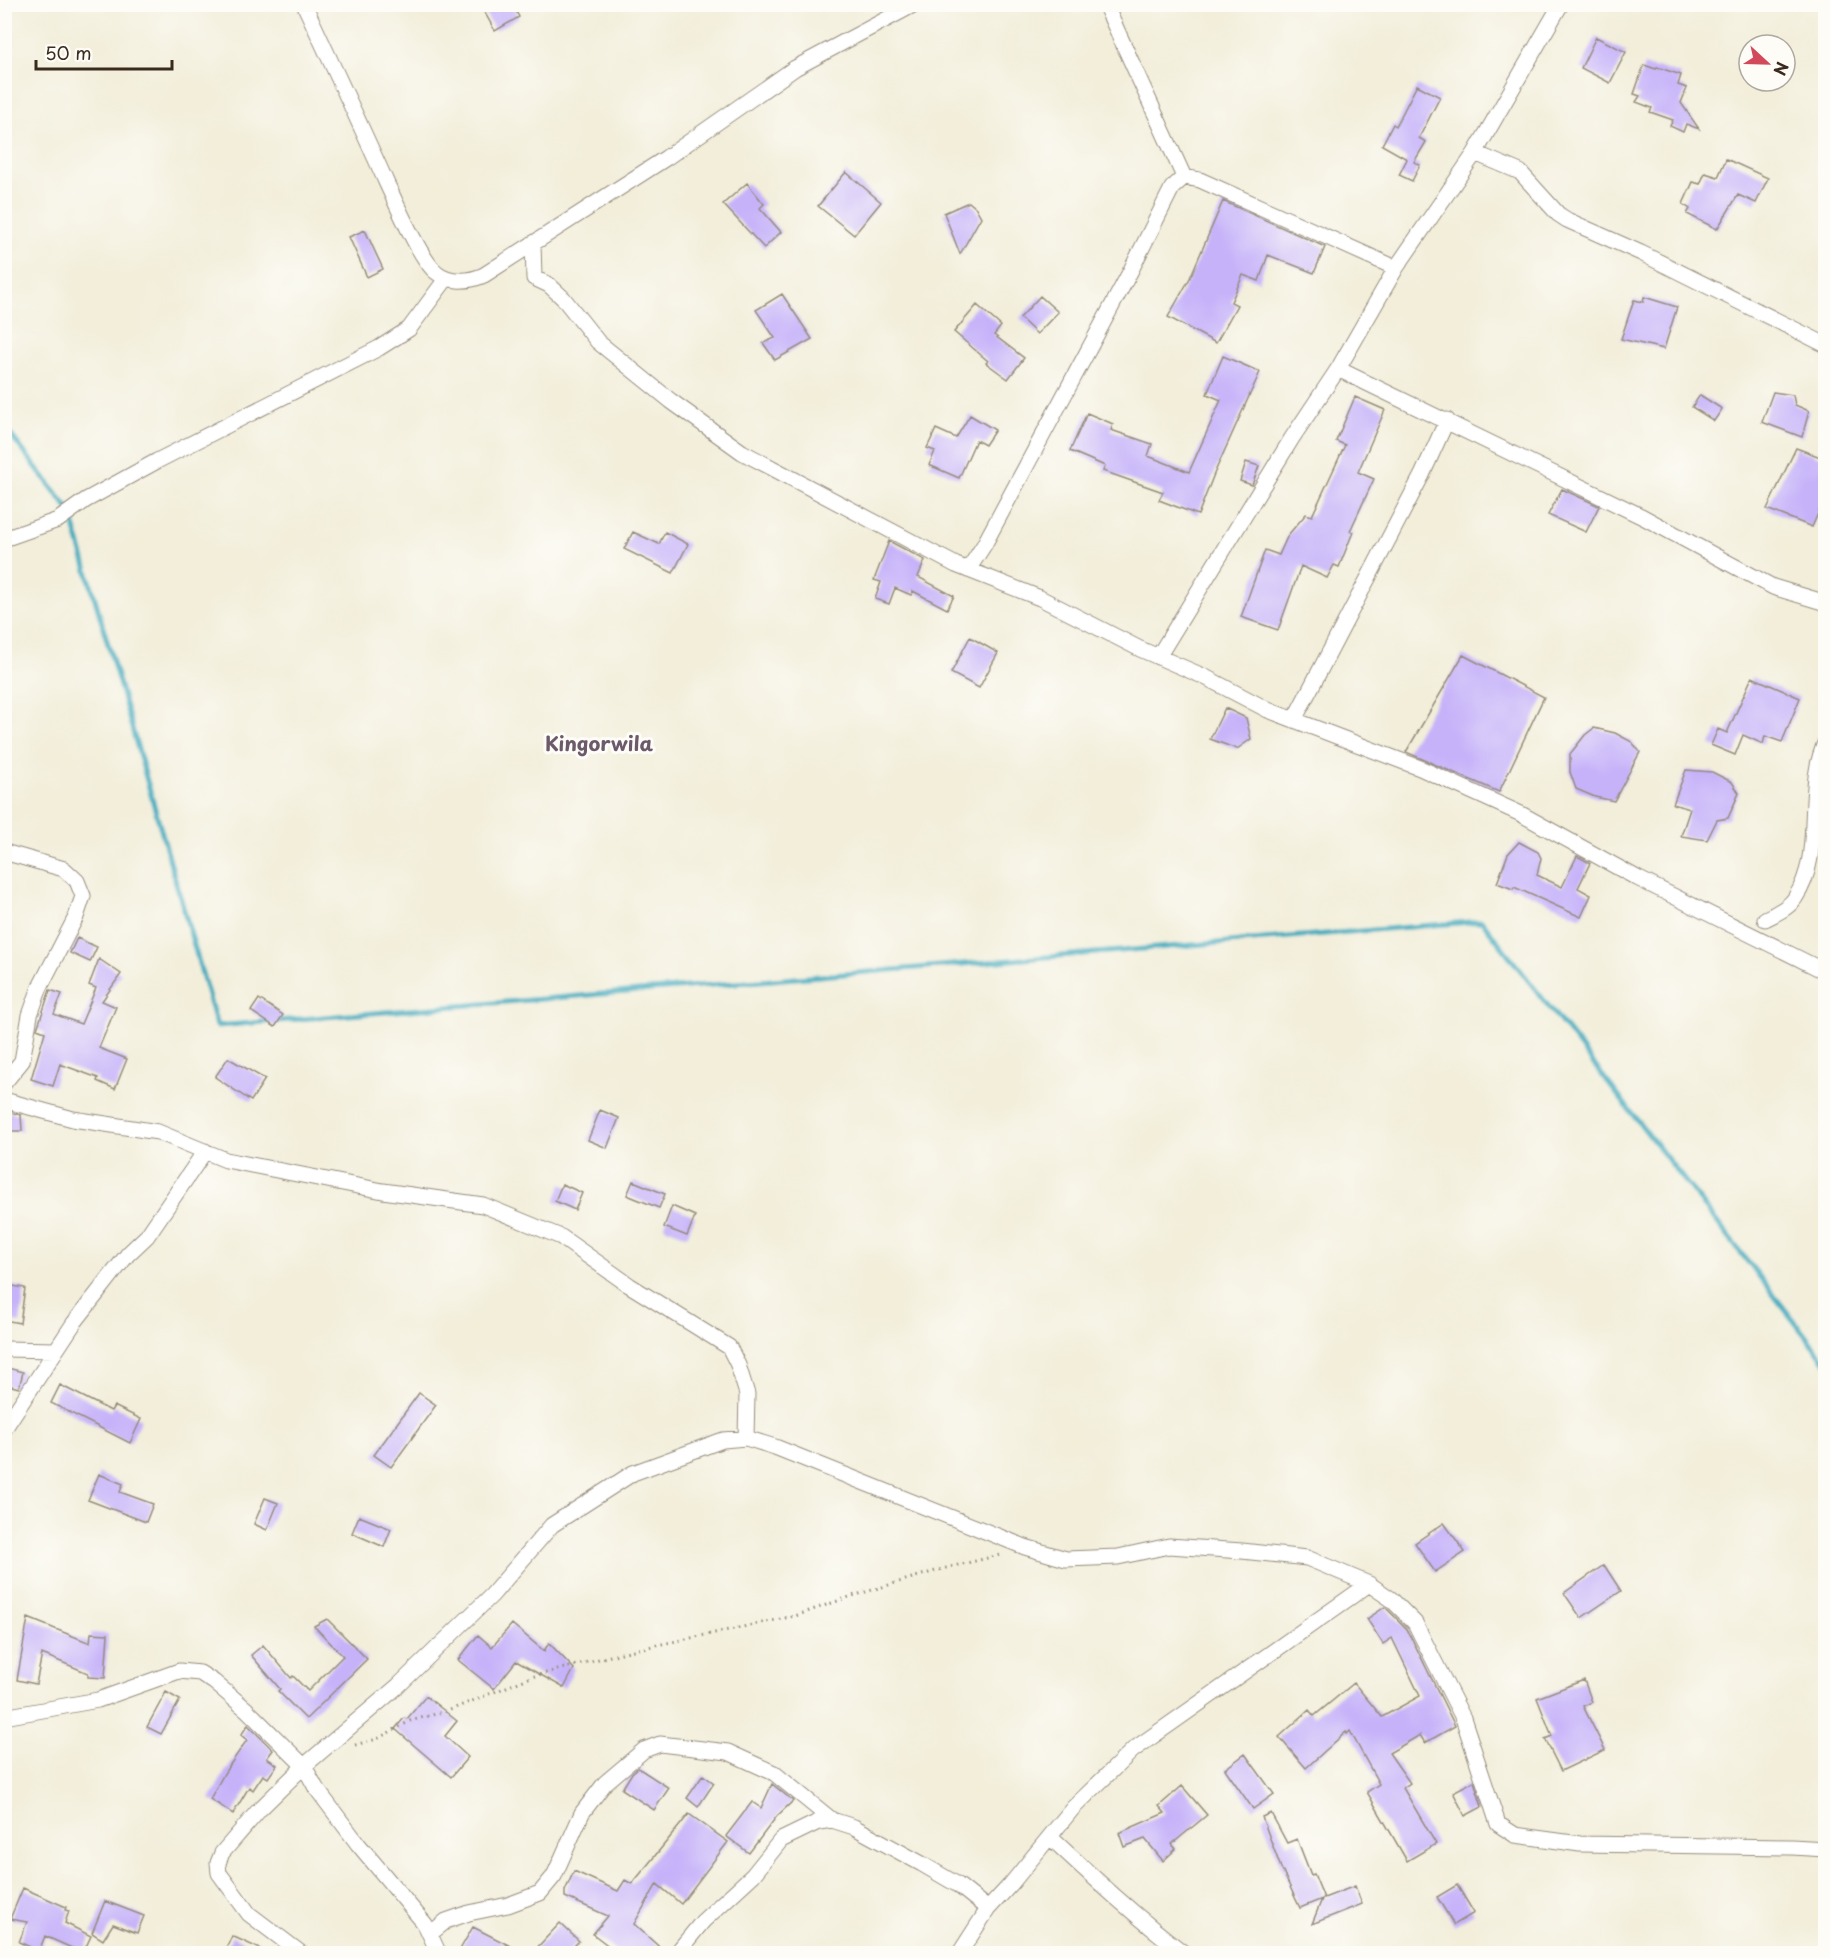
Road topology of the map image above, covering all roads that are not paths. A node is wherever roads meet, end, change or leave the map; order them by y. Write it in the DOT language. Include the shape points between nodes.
graph roads {
  1 [pos="304,4"];
  2 [pos="915,4"];
  3 [pos="1105,4"];
  4 [pos="1562,4"];
  5 [pos="1475,153"];
  6 [pos="1184,177"];
  7 [pos="533,243"];
  8 [pos="1396,268"];
  9 [pos="446,279"];
  10 [pos="1826,345"];
  11 [pos="1338,369"];
  12 [pos="1447,420"];
  13 [pos="4,539"];
  14 [pos="968,570"];
  15 [pos="1826,603"];
  16 [pos="1158,657"];
  17 [pos="1294,720"];
  18 [pos="1826,741"];
  19 [pos="4,852"];
  20 [pos="1765,919"];
  21 [pos="1826,972"];
  22 [pos="4,1083"];
  23 [pos="4,1100"];
  24 [pos="205,1151"];
  25 [pos="4,1348"];
  26 [pos="56,1350"];
  27 [pos="4,1429"];
  28 [pos="746,1438"];
  29 [pos="1369,1584"];
  30 [pos="4,1717"];
  31 [pos="304,1766"];
  32 [pos="832,1820"];
  33 [pos="1050,1837"];
  34 [pos="1826,1849"];
  35 [pos="988,1909"];
  36 [pos="430,1934"];
  37 [pos="302,1953"];
  38 [pos="439,1953"];
  39 [pos="676,1953"];
  40 [pos="959,1953"];
  41 [pos="1185,1953"];
  1 -- 9 [label="street" via="404,220 434,271"];
  2 -- 7 [label="street" via="795,68 666,158"];
  3 -- 6 [label="street"];
  4 -- 5 [label="street"];
  5 -- 8 [label="street"];
  5 -- 10 [label="street" via="1520,172 1567,220"];
  6 -- 8 [label="street" via="1200,180"];
  6 -- 14 [label="street" via="1172,188"];
  7 -- 9 [label="street" via="474,279"];
  7 -- 14 [label="street" via="534,278 563,298 598,342 671,401 742,452"];
  8 -- 11 [label="street"];
  9 -- 13 [label="street" via="409,329 379,348 157,461 58,520"];
  11 -- 12 [label="street"];
  11 -- 16 [label="street"];
  12 -- 15 [label="street" via="1773,586"];
  12 -- 17 [label="street" via="1422,476"];
  14 -- 16 [label="street" via="1040,598"];
  16 -- 17 [label="street"];
  17 -- 21 [label="street" via="1420,768 1521,814 1637,878"];
  18 -- 20 [label="street" via="1815,779 1804,881 1794,900"];
  19 -- 22 [label="street" via="64,868 77,881 83,896 40,987 30,1015 22,1061"];
  23 -- 24 [label="street" via="73,1119 158,1132"];
  24 -- 26 [label="street" via="147,1236 91,1300"];
  24 -- 28 [label="street" via="226,1160 383,1191 483,1205 561,1237 729,1347 747,1394"];
  25 -- 26 [label="street"];
  26 -- 27 [label="street"];
  28 -- 29 [label="street" via="1025,1547 1066,1559 1118,1557 1169,1546 1242,1551 1307,1558"];
  28 -- 31 [label="street" via="723,1440 633,1473 552,1525 484,1604 398,1686"];
  29 -- 33 [label="street" via="1133,1750 1073,1808"];
  29 -- 34 [label="street" via="1415,1623 1463,1718 1498,1824 1515,1834 1580,1844"];
  30 -- 31 [label="street" via="98,1700 179,1671 200,1673 246,1709"];
  31 -- 36 [label="street" via="357,1844"];
  31 -- 37 [label="street" via="259,1810 218,1863 219,1873 249,1914"];
  32 -- 35 [label="street" via="854,1827 922,1864"];
  32 -- 36 [label="street" via="774,1773 728,1752 660,1744 644,1750 605,1783 582,1813 554,1876 540,1893 446,1921"];
  32 -- 39 [label="street" via="780,1840 753,1875 703,1921"];
  33 -- 35 [label="street"];
  33 -- 41 [label="street" via="1117,1899"];
  35 -- 40 [label="street"];
  36 -- 38 [label="street"];
}
